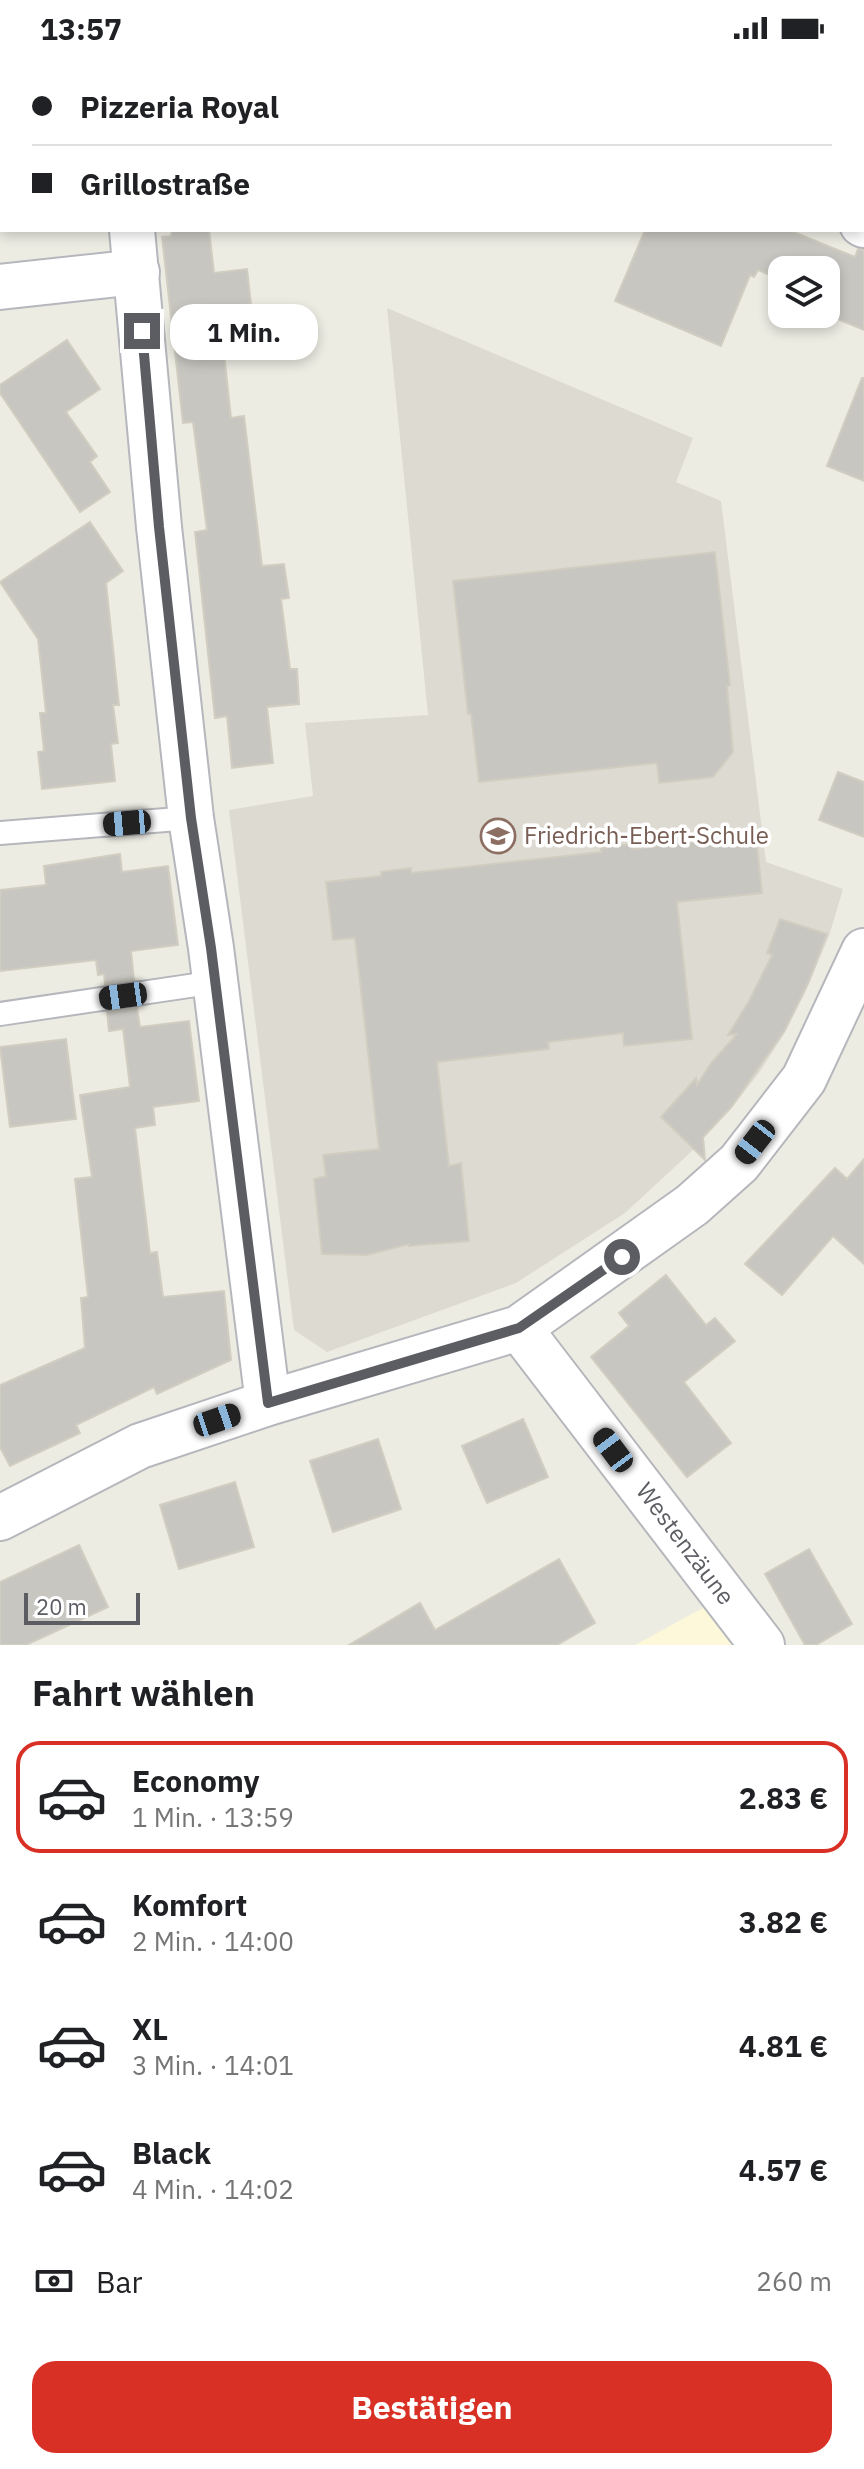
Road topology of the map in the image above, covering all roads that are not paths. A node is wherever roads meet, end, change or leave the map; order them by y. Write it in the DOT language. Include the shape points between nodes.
graph roads {
  1 [pos="134,251"];
  2 [pos="0,287"];
  3 [pos="191,818"];
  4 [pos="0,833"];
  5 [pos="864,951"];
  6 [pos="216,982"];
  7 [pos="0,1014"];
  8 [pos="519,1328"];
  9 [pos="268,1403"];
  10 [pos="0,1518"];
  11 [pos="762,1645"];
  1 -- 2 [label="street"];
  1 -- 3 [label="street"];
  3 -- 4 [label="lane"];
  3 -- 6 [label="street"];
  5 -- 8 [label="street" via="804,1079 739,1163 692,1205"];
  6 -- 7 [label="lane"];
  6 -- 9 [label="street"];
  8 -- 9 [label="street"];
  8 -- 11 [label="street, Westenzäune"];
  9 -- 10 [label="street" via="140,1446"];
}
